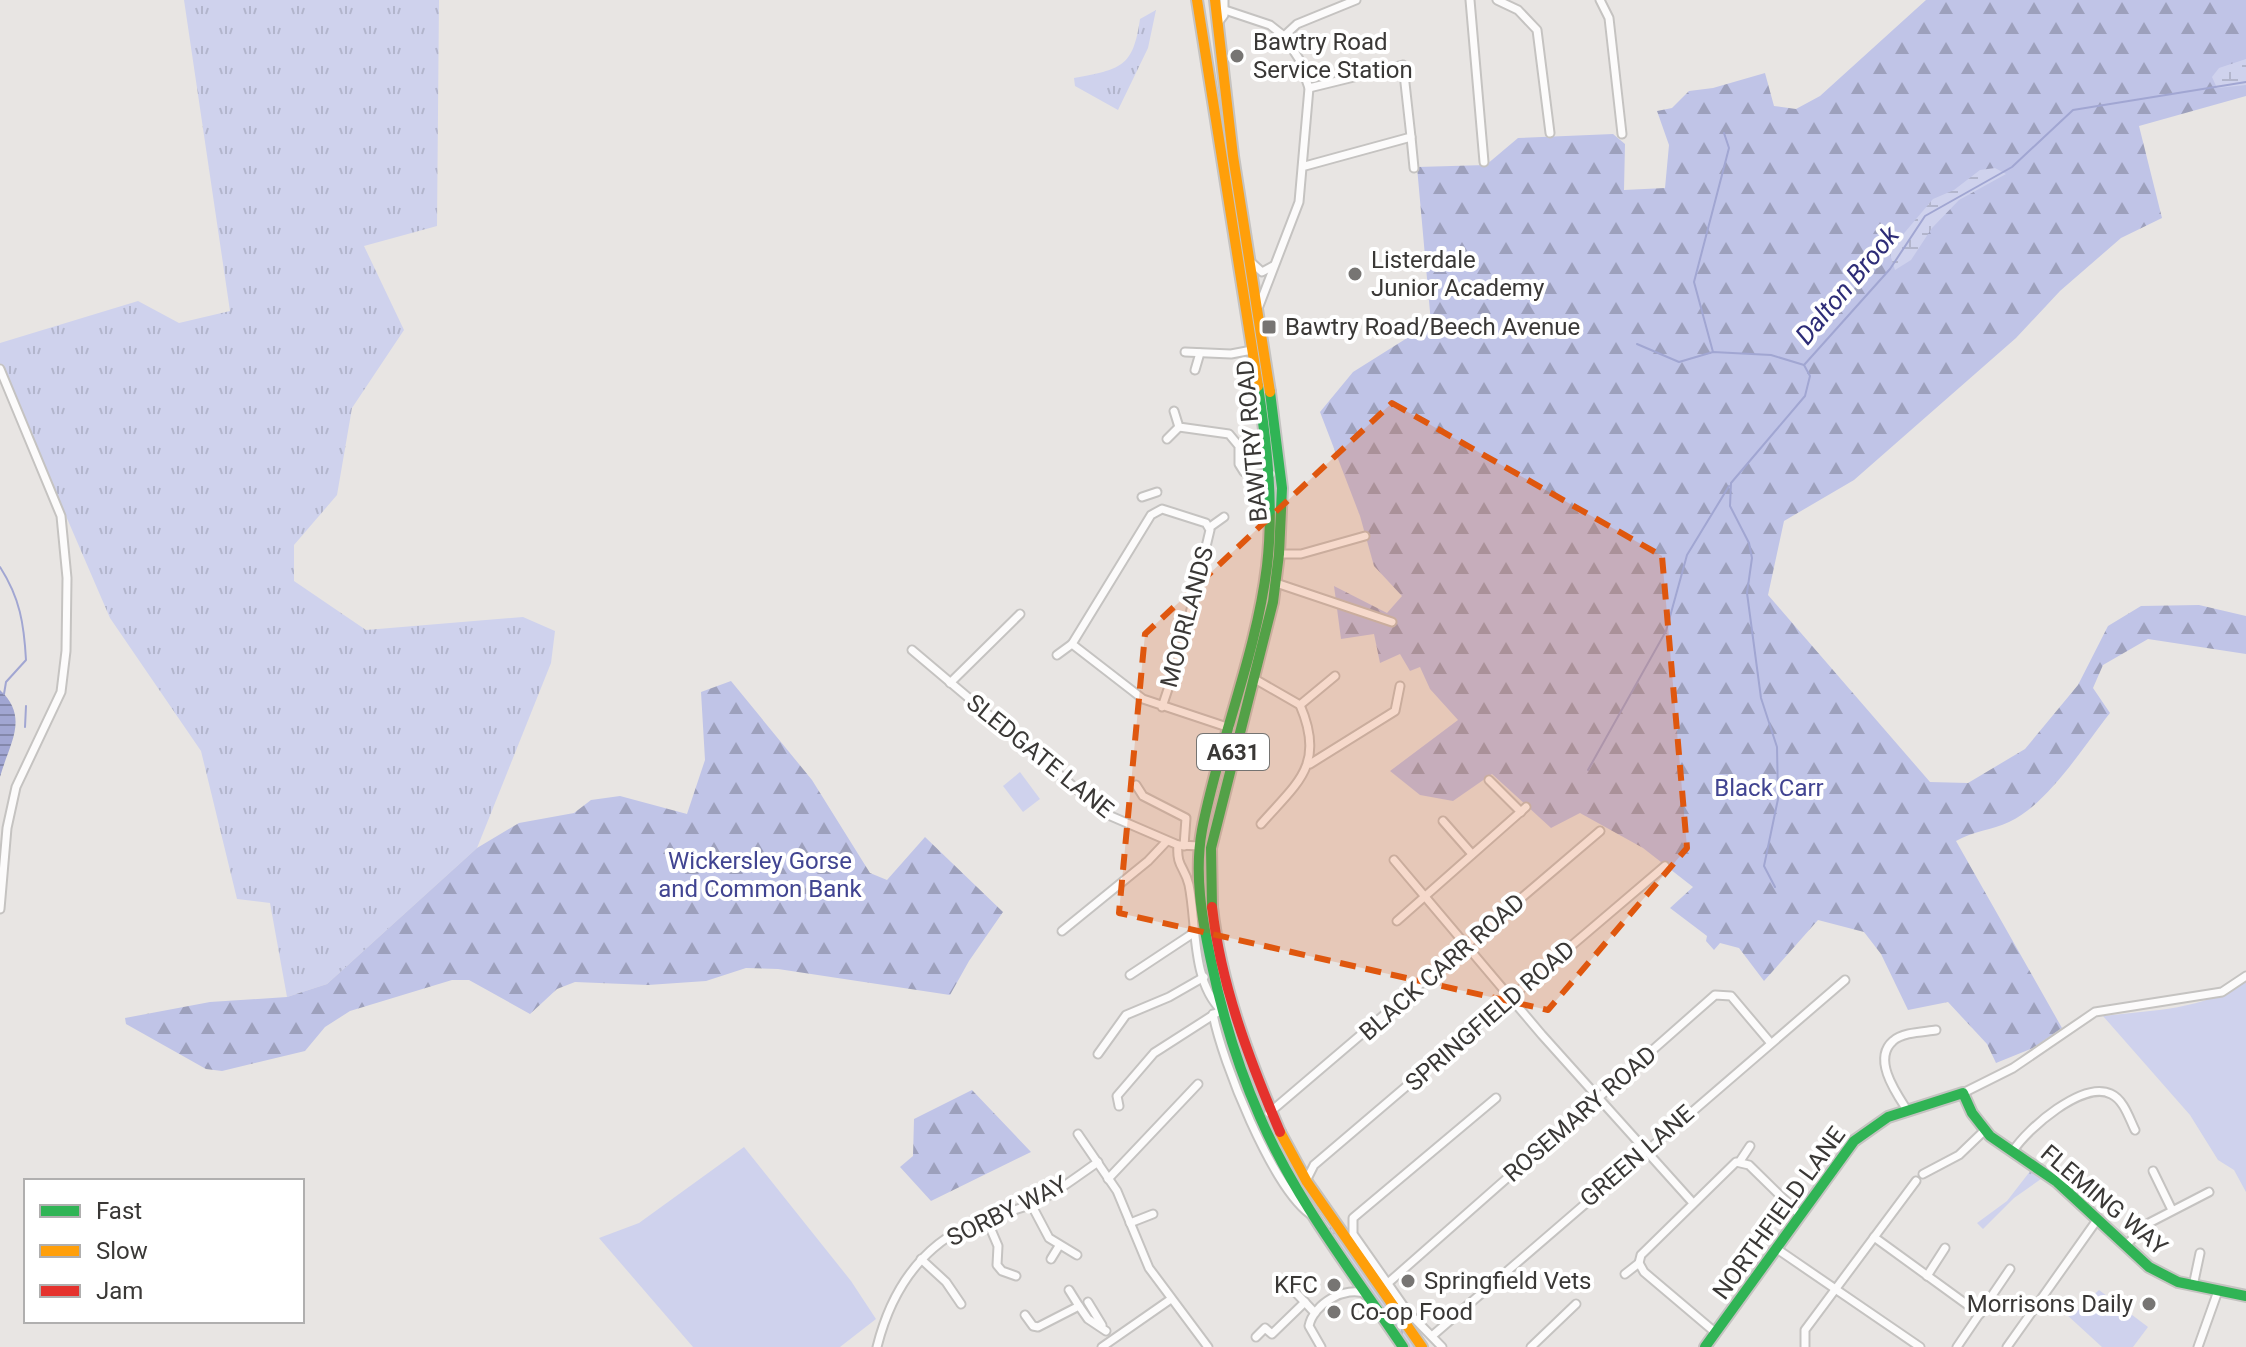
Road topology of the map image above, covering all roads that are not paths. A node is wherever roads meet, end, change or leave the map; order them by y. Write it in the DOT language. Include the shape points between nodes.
graph roads {
  1 [pos="1197,0"];
  2 [pos="1215,0"];
  3 [pos="1224,0"];
  4 [pos="1356,0"];
  5 [pos="1470,0"];
  6 [pos="1497,0"];
  7 [pos="1600,0"];
  8 [pos="1225,10"];
  9 [pos="1218,24"];
  10 [pos="1202,30"];
  11 [pos="1284,36"];
  12 [pos="1412,62"];
  13 [pos="1403,65"];
  14 [pos="1309,88"];
  15 [pos="1550,133"];
  16 [pos="1622,134"];
  17 [pos="1411,137"];
  18 [pos="1484,162"];
  19 [pos="1305,166"];
  20 [pos="1414,168"];
  21 [pos="1249,257"];
  22 [pos="1277,262"];
  23 [pos="1258,313"];
  24 [pos="1252,350"];
  25 [pos="1185,352"];
  26 [pos="1200,353"];
  27 [pos="0,369"];
  28 [pos="1195,370"];
  29 [pos="1174,411"];
  30 [pos="1179,427"];
  31 [pos="1167,439"];
  32 [pos="1275,473"];
  33 [pos="1142,497"];
  34 [pos="1157,509"];
  35 [pos="1223,517"];
  36 [pos="1210,527"];
  37 [pos="1365,536"];
  38 [pos="1279,554"];
  39 [pos="1276,583"];
  40 [pos="1020,614"];
  41 [pos="1392,622"];
  42 [pos="1072,644"];
  43 [pos="912,650"];
  44 [pos="1057,655"];
  45 [pos="1335,676"];
  46 [pos="1253,678"];
  47 [pos="950,683"];
  48 [pos="1400,686"];
  49 [pos="1300,705"];
  50 [pos="1162,707"];
  51 [pos="1244,711"];
  52 [pos="1227,727"];
  53 [pos="1234,749"];
  54 [pos="1310,764"];
  55 [pos="1216,772"];
  56 [pos="1489,780"];
  57 [pos="1136,785"];
  58 [pos="1443,821"];
  59 [pos="1261,824"];
  60 [pos="1600,831"];
  61 [pos="1166,842"];
  62 [pos="1181,845"];
  63 [pos="1200,846"];
  64 [pos="1472,854"];
  65 [pos="1394,860"];
  66 [pos="1665,866"];
  67 [pos="1425,895"];
  68 [pos="0,909"];
  69 [pos="1397,921"];
  70 [pos="1062,931"];
  71 [pos="1195,932"];
  72 [pos="1467,945"];
  73 [pos="1130,975"];
  74 [pos="2246,976"];
  75 [pos="1204,977"];
  76 [pos="1845,980"];
  77 [pos="1512,998"];
  78 [pos="1217,1012"];
  79 [pos="1936,1030"];
  80 [pos="1769,1041"];
  81 [pos="1098,1054"];
  82 [pos="1198,1084"];
  83 [pos="1963,1093"];
  84 [pos="1258,1094"];
  85 [pos="1496,1098"];
  86 [pos="1598,1098"];
  87 [pos="1283,1102"];
  88 [pos="1119,1106"];
  89 [pos="1907,1110"];
  90 [pos="1265,1116"];
  91 [pos="1985,1130"];
  92 [pos="2135,1130"];
  93 [pos="1078,1134"];
  94 [pos="1750,1146"];
  95 [pos="1643,1150"];
  96 [pos="2013,1151"];
  97 [pos="1294,1160"];
  98 [pos="1740,1161"];
  99 [pos="1098,1162"];
  100 [pos="1314,1165"];
  101 [pos="2153,1171"];
  102 [pos="1923,1174"];
  103 [pos="1108,1179"];
  104 [pos="1916,1181"];
  105 [pos="1307,1182"];
  106 [pos="2209,1192"];
  107 [pos="1693,1203"];
  108 [pos="1031,1204"];
  109 [pos="2172,1210"];
  110 [pos="1153,1214"];
  111 [pos="1800,1215"];
  112 [pos="986,1218"];
  113 [pos="1319,1220"];
  114 [pos="2097,1220"];
  115 [pos="1130,1223"];
  116 [pos="1874,1237"];
  117 [pos="2126,1245"];
  118 [pos="1059,1246"];
  119 [pos="1945,1248"];
  120 [pos="1777,1249"];
  121 [pos="2200,1253"];
  122 [pos="1077,1255"];
  123 [pos="921,1259"];
  124 [pos="1051,1259"];
  125 [pos="1639,1263"];
  126 [pos="1351,1267"];
  127 [pos="2010,1269"];
  128 [pos="1625,1274"];
  129 [pos="1927,1276"];
  130 [pos="1283,1279"];
  131 [pos="1388,1283"];
  132 [pos="1008,1286"];
  133 [pos="2193,1286"];
  134 [pos="1835,1289"];
  135 [pos="1069,1290"];
  136 [pos="2218,1291"];
  137 [pos="1349,1292"];
  138 [pos="2246,1296"];
  139 [pos="1373,1298"];
  140 [pos="1171,1299"];
  141 [pos="1088,1302"];
  142 [pos="1305,1302"];
  143 [pos="961,1304"];
  144 [pos="1576,1304"];
  145 [pos="1079,1306"];
  146 [pos="1315,1313"];
  147 [pos="1980,1314"];
  148 [pos="1025,1315"];
  149 [pos="1033,1326"];
  150 [pos="1106,1331"];
  151 [pos="1024,1332"];
  152 [pos="1716,1333"];
  153 [pos="1432,1336"];
  154 [pos="1256,1337"];
  155 [pos="1111,1341"];
  156 [pos="1917,1346"];
  157 [pos="877,1347"];
  158 [pos="1102,1347"];
  159 [pos="1208,1347"];
  160 [pos="1321,1347"];
  161 [pos="1403,1347"];
  162 [pos="1422,1347"];
  163 [pos="1442,1347"];
  164 [pos="1531,1347"];
  165 [pos="1705,1347"];
  166 [pos="1805,1347"];
  167 [pos="1957,1347"];
  168 [pos="2007,1347"];
  169 [pos="2198,1347"];
  1 -- 10 [label="main road, BAWTRY ROAD / A631"];
  2 -- 9 [label="main road, BAWTRY ROAD / A631"];
  3 -- 8 [label="street"];
  4 -- 11 [label="street" via="1297,24"];
  5 -- 18 [label="street"];
  6 -- 15 [label="street" via="1518,10 1537,30"];
  7 -- 16 [label="street" via="1609,18"];
  8 -- 9 [label="street"];
  8 -- 11 [label="street" via="1270,25"];
  9 -- 10 [label="main road" via="1212,33"];
  9 -- 21 [label="main road, BAWTRY ROAD / A631"];
  10 -- 24 [label="main road, BAWTRY ROAD / A631"];
  11 -- 14 [label="street"];
  12 -- 13 [label="street"];
  13 -- 14 [label="street"];
  13 -- 17 [label="street"];
  14 -- 19 [label="street"];
  17 -- 19 [label="street"];
  17 -- 20 [label="street"];
  19 -- 22 [label="street" via="1299,202"];
  21 -- 22 [label="street" via="1262,272"];
  21 -- 23 [label="main road, BAWTRY ROAD / A631"];
  22 -- 23 [label="street"];
  23 -- 32 [label="main road, BAWTRY ROAD / A631"];
  24 -- 26 [label="street"];
  24 -- 32 [label="main road, BAWTRY ROAD / A631"];
  25 -- 26 [label="street"];
  26 -- 28 [label="street"];
  27 -- 68 [label="street" via="61,516 67,578 61,692 16,787"];
  29 -- 30 [label="street"];
  30 -- 31 [label="street"];
  30 -- 32 [label="street" via="1229,434 1239,446 1244,472"];
  32 -- 38 [label="main road, BAWTRY ROAD / A631"];
  32 -- 52 [label="main road, BAWTRY ROAD / A631" via="1258,618"];
  33 -- 34 [label="street" via="1155,493"];
  34 -- 36 [label="street, MOORLANDS"];
  34 -- 42 [label="street"];
  35 -- 36 [label="street, MOORLANDS"];
  36 -- 50 [label="street, MOORLANDS"];
  37 -- 38 [label="street" via="1301,554"];
  38 -- 39 [label="main road, BAWTRY ROAD / A631"];
  39 -- 41 [label="street"];
  39 -- 46 [label="main road, BAWTRY ROAD / A631"];
  40 -- 47 [label="street"];
  42 -- 44 [label="street"];
  42 -- 50 [label="street, MOORLANDS" via="1143,699"];
  43 -- 47 [label="street, SLEDGATE LANE"];
  45 -- 49 [label="street"];
  46 -- 49 [label="street"];
  46 -- 51 [label="main road, BAWTRY ROAD / A631"];
  47 -- 61 [label="street, SLEDGATE LANE" via="1106,814"];
  48 -- 54 [label="street" via="1395,711"];
  49 -- 54 [label="street"];
  50 -- 52 [label="street, MOORLANDS"];
  51 -- 52 [label="street"];
  51 -- 53 [label="main road, BAWTRY ROAD / A631"];
  52 -- 55 [label="main road, BAWTRY ROAD / A631"];
  53 -- 55 [label="main road, A631" via="1226,749"];
  53 -- 84 [label="main road, BAWTRY ROAD / A631" via="1214,833 1210,891 1225,984"];
  54 -- 59 [label="street"];
  55 -- 63 [label="main road, BAWTRY ROAD / A631"];
  56 -- 64 [label="street" via="1524,809"];
  57 -- 62 [label="street, BAWTRY ROAD" via="1143,796 1186,818"];
  58 -- 64 [label="street"];
  60 -- 72 [label="street, BLACK CARR ROAD"];
  61 -- 62 [label="street, SLEDGATE LANE"];
  61 -- 70 [label="street"];
  62 -- 63 [label="street"];
  62 -- 71 [label="street, BAWTRY ROAD" via="1177,863 1189,883"];
  63 -- 78 [label="main road, BAWTRY ROAD / A631" via="1202,919"];
  64 -- 67 [label="street"];
  65 -- 67 [label="street"];
  66 -- 77 [label="street, SPRINGFIELD ROAD"];
  67 -- 69 [label="street"];
  67 -- 72 [label="street"];
  71 -- 73 [label="street"];
  71 -- 75 [label="street, BAWTRY ROAD"];
  72 -- 77 [label="street"];
  72 -- 87 [label="street, BLACK CARR ROAD"];
  74 -- 83 [label="street, NORTHFIELD LANE" via="2222,992 2095,1012 2013,1068"];
  75 -- 78 [label="street, BAWTRY ROAD"];
  75 -- 81 [label="street" via="1126,1015"];
  76 -- 80 [label="street, GREEN LANE"];
  77 -- 86 [label="street"];
  77 -- 100 [label="street, SPRINGFIELD ROAD"];
  78 -- 84 [label="main road, BAWTRY ROAD / A631"];
  78 -- 88 [label="street" via="1154,1053 1117,1096"];
  78 -- 113 [label="street, BAWTRY ROAD" via="1235,1081 1270,1158 1299,1206"];
  79 -- 89 [label="street" via="1897,1038 1889,1047 1887,1071"];
  80 -- 86 [label="street, ROSEMARY ROAD" via="1731,996 1721,993"];
  80 -- 95 [label="street, GREEN LANE"];
  82 -- 103 [label="street"];
  83 -- 89 [label="main road, NORTHFIELD LANE"];
  83 -- 91 [label="main road, FLEMING WAY"];
  84 -- 87 [label="street"];
  84 -- 90 [label="main road, BAWTRY ROAD / A631"];
  85 -- 131 [label="street" via="1353,1218 1353,1234"];
  86 -- 95 [label="street"];
  86 -- 131 [label="street, ROSEMARY ROAD"];
  87 -- 90 [label="street, BLACK CARR ROAD"];
  89 -- 111 [label="main road, NORTHFIELD LANE" via="1876,1123 1854,1141"];
  90 -- 97 [label="main road, BAWTRY ROAD / A631"];
  90 -- 113 [label="main road, BAWTRY ROAD / A631"];
  91 -- 96 [label="main road, FLEMING WAY"];
  91 -- 102 [label="street" via="1959,1155"];
  92 -- 96 [label="street" via="2120,1101 2099,1092 2043,1118"];
  93 -- 99 [label="street"];
  94 -- 98 [label="street"];
  95 -- 107 [label="street"];
  95 -- 153 [label="street, GREEN LANE"];
  96 -- 114 [label="main road, FLEMING WAY"];
  97 -- 100 [label="street"];
  97 -- 105 [label="main road, BAWTRY ROAD / A631"];
  98 -- 107 [label="street"];
  98 -- 111 [label="street"];
  99 -- 103 [label="street"];
  99 -- 108 [label="street, SORBY WAY"];
  100 -- 105 [label="street, SPRINGFIELD ROAD"];
  101 -- 109 [label="street"];
  103 -- 115 [label="street"];
  104 -- 116 [label="street"];
  105 -- 162 [label="main road, BAWTRY ROAD / A631"];
  106 -- 109 [label="street"];
  107 -- 125 [label="street"];
  108 -- 112 [label="street, SORBY WAY"];
  108 -- 118 [label="street" via="1044,1232"];
  109 -- 117 [label="street"];
  110 -- 115 [label="street"];
  111 -- 120 [label="main road, NORTHFIELD LANE"];
  112 -- 123 [label="street, SORBY WAY" via="954,1232"];
  112 -- 132 [label="street" via="998,1246 997,1265 1013,1275"];
  113 -- 126 [label="main road, BAWTRY ROAD / A631"];
  114 -- 117 [label="main road, FLEMING WAY"];
  114 -- 168 [label="street"];
  115 -- 140 [label="street" via="1143,1258"];
  116 -- 129 [label="street"];
  116 -- 134 [label="street"];
  117 -- 133 [label="main road, FLEMING WAY" via="2149,1267"];
  118 -- 122 [label="street"];
  118 -- 124 [label="street"];
  119 -- 129 [label="street"];
  120 -- 134 [label="street"];
  120 -- 152 [label="main road, NORTHFIELD LANE"];
  121 -- 133 [label="street"];
  123 -- 143 [label="street"];
  123 -- 157 [label="street, SORBY WAY" via="891,1302"];
  125 -- 128 [label="street"];
  125 -- 152 [label="street"];
  126 -- 137 [label="street"];
  126 -- 139 [label="main road, BAWTRY ROAD / A631"];
  127 -- 147 [label="street"];
  129 -- 147 [label="street"];
  130 -- 142 [label="street"];
  131 -- 153 [label="street"];
  133 -- 136 [label="main road, FLEMING WAY"];
  134 -- 156 [label="street"];
  134 -- 166 [label="street" via="1805,1330"];
  135 -- 145 [label="street"];
  136 -- 138 [label="main road, FLEMING WAY"];
  136 -- 169 [label="street"];
  137 -- 139 [label="street"];
  137 -- 146 [label="street" via="1335,1295"];
  139 -- 161 [label="main road, BAWTRY ROAD / A631"];
  140 -- 155 [label="street"];
  140 -- 159 [label="street"];
  141 -- 150 [label="street"];
  142 -- 146 [label="street"];
  142 -- 154 [label="street" via="1272,1334 1265,1328"];
  144 -- 164 [label="street"];
  145 -- 149 [label="street"];
  145 -- 150 [label="street"];
  146 -- 160 [label="street" via="1309,1326"];
  147 -- 167 [label="street"];
  148 -- 149 [label="street"];
  149 -- 151 [label="street"];
  150 -- 155 [label="street"];
  152 -- 165 [label="main road, NORTHFIELD LANE"];
  153 -- 163 [label="street"];
  155 -- 158 [label="street"];
}
